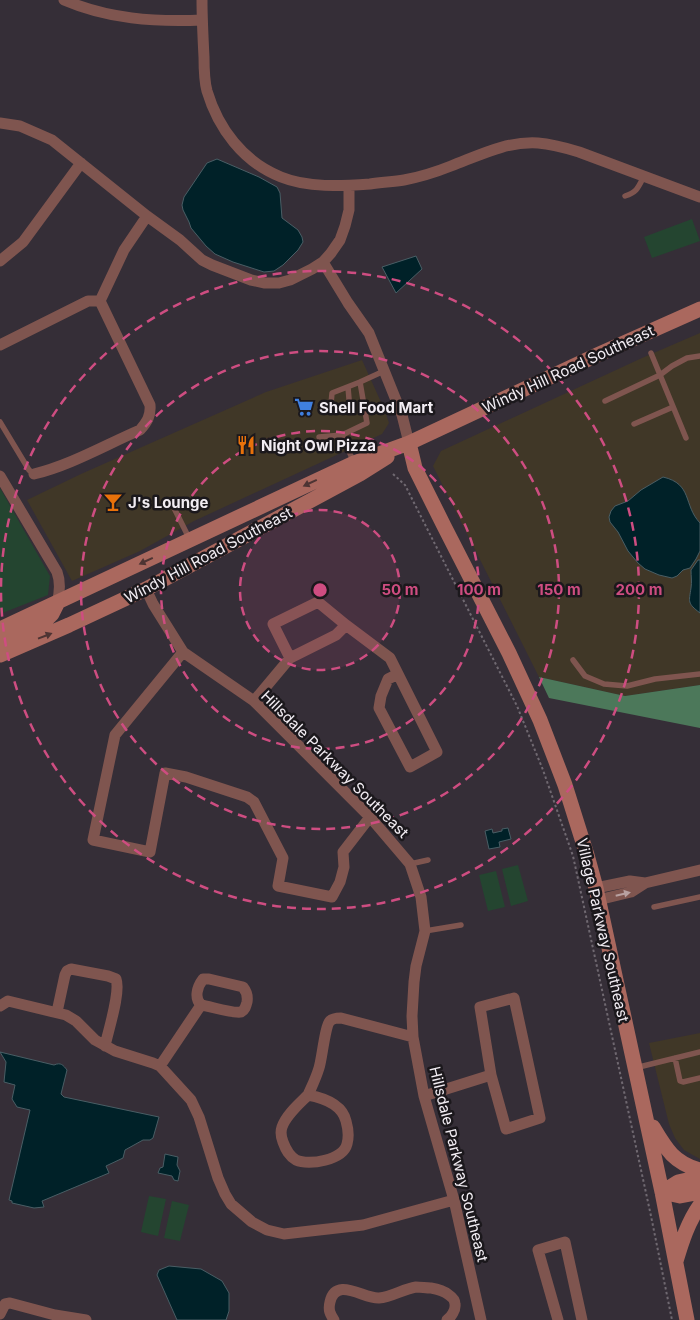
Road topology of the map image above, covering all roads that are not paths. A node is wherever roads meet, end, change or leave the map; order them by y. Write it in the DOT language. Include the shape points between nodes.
graph roads {
  1 [pos="64,0"];
  2 [pos="202,0"];
  3 [pos="202,20"];
  4 [pos="0,123"];
  5 [pos="81,162"];
  6 [pos="644,176"];
  7 [pos="349,186"];
  8 [pos="625,196"];
  9 [pos="700,196"];
  10 [pos="147,216"];
  11 [pos="0,262"];
  12 [pos="323,262"];
  13 [pos="100,301"];
  14 [pos="700,309"];
  15 [pos="0,345"];
  16 [pos="651,353"];
  17 [pos="700,356"];
  18 [pos="384,370"];
  19 [pos="660,375"];
  20 [pos="360,382"];
  21 [pos="348,387"];
  22 [pos="349,399"];
  23 [pos="605,401"];
  24 [pos="331,404"];
  25 [pos="673,407"];
  26 [pos="0,422"];
  27 [pos="351,423"];
  28 [pos="634,424"];
  29 [pos="330,428"];
  30 [pos="351,431"];
  31 [pos="342,435"];
  32 [pos="330,436"];
  33 [pos="319,437"];
  34 [pos="686,438"];
  35 [pos="409,443"];
  36 [pos="354,463"];
  37 [pos="34,474"];
  38 [pos="0,476"];
  39 [pos="174,508"];
  40 [pos="190,540"];
  41 [pos="146,589"];
  42 [pos="57,603"];
  43 [pos="346,625"];
  44 [pos="0,629"];
  45 [pos="0,642"];
  46 [pos="183,652"];
  47 [pos="0,655"];
  48 [pos="290,658"];
  49 [pos="573,660"];
  50 [pos="398,674"];
  51 [pos="700,674"];
  52 [pos="254,701"];
  53 [pos="370,817"];
  54 [pos="428,860"];
  55 [pos="410,864"];
  56 [pos="700,870"];
  57 [pos="597,894"];
  58 [pos="700,896"];
  59 [pos="654,907"];
  60 [pos="461,925"];
  61 [pos="425,932"];
  62 [pos="201,1005"];
  63 [pos="0,1006"];
  64 [pos="57,1012"];
  65 [pos="414,1038"];
  66 [pos="105,1046"];
  67 [pos="700,1052"];
  68 [pos="675,1058"];
  69 [pos="160,1066"];
  70 [pos="635,1068"];
  71 [pos="491,1076"];
  72 [pos="700,1078"];
  73 [pos="308,1094"];
  74 [pos="424,1096"];
  75 [pos="646,1116"];
  76 [pos="700,1170"];
  77 [pos="700,1177"];
  78 [pos="662,1192"];
  79 [pos="700,1192"];
  80 [pos="454,1200"];
  81 [pos="700,1205"];
  82 [pos="676,1262"];
  83 [pos="476,1297"];
  84 [pos="455,1302"];
  85 [pos="0,1314"];
  86 [pos="86,1320"];
  87 [pos="334,1320"];
  88 [pos="446,1320"];
  89 [pos="481,1320"];
  90 [pos="558,1320"];
  91 [pos="582,1320"];
  92 [pos="687,1320"];
  1 -- 3 [label="street" via="128,18"];
  2 -- 3 [label="street"];
  3 -- 7 [label="street" via="207,90 226,134 253,160 280,176 316,184"];
  4 -- 5 [label="street" via="20,126 52,140"];
  5 -- 10 [label="street"];
  5 -- 11 [label="street" via="23,242"];
  6 -- 7 [label="street" via="579,152 537,143 492,150 450,167 404,180"];
  6 -- 8 [label="lane" via="634,193"];
  6 -- 9 [label="street"];
  7 -- 12 [label="street" via="345,226 340,240"];
  10 -- 12 [label="street" via="202,260 251,280 279,283"];
  10 -- 13 [label="street" via="124,250"];
  12 -- 18 [label="street, Village Parkway Southeast" via="369,332"];
  13 -- 15 [label="street" via="88,301"];
  13 -- 37 [label="street" via="150,405 150,416 140,430"];
  14 -- 35 [label="main road, Windy Hill Road Southeast"];
  16 -- 19 [label="lane"];
  17 -- 19 [label="lane" via="687,358"];
  18 -- 20 [label="lane"];
  18 -- 35 [label="street, Village Parkway Southeast"];
  19 -- 23 [label="lane"];
  19 -- 25 [label="lane"];
  20 -- 21 [label="lane"];
  20 -- 30 [label="lane" via="367,423"];
  21 -- 22 [label="lane"];
  21 -- 24 [label="lane" via="332,393"];
  25 -- 28 [label="lane"];
  25 -- 34 [label="lane"];
  26 -- 37 [label="lane"];
  27 -- 30 [label="lane"];
  29 -- 32 [label="lane"];
  30 -- 31 [label="lane"];
  31 -- 32 [label="lane"];
  31 -- 36 [label="lane"];
  32 -- 33 [label="lane"];
  35 -- 36 [label="main road, Windy Hill Road Southeast"];
  35 -- 41 [label="main road, Windy Hill Road Southeast" via="352,479"];
  35 -- 57 [label="main road, Village Parkway Southeast" via="416,468 540,720 565,784"];
  36 -- 40 [label="main road, Windy Hill Road Southeast, one-way"];
  38 -- 42 [label="street" via="57,572 60,580"];
  39 -- 40 [label="lane"];
  40 -- 42 [label="main road, Windy Hill Road Southeast, one-way"];
  41 -- 46 [label="street, Hillsdale Parkway Southeast"];
  47 -- 41 [label="main road, Windy Hill Road Southeast, one-way"];
  42 -- 44 [label="main road, Windy Hill Road Southeast"];
  42 -- 45 [label="main road" via="48,618"];
  43 -- 48 [label="street" via="336,635"];
  43 -- 48 [label="street" via="318,602 273,624"];
  43 -- 50 [label="street" via="390,658"];
  46 -- 52 [label="street, Hillsdale Parkway Southeast"];
  46 -- 53 [label="street" via="115,735 93,840 150,852 165,773 186,777 254,802 283,858 278,886 332,897 344,868 343,852"];
  48 -- 52 [label="street"];
  49 -- 51 [label="lane" via="585,676 604,684 627,686"];
  50 -- 50 [label="street" via="437,752 410,767 379,708 388,679"];
  52 -- 53 [label="street, Hillsdale Parkway Southeast"];
  53 -- 55 [label="street, Hillsdale Parkway Southeast"];
  54 -- 55 [label="lane"];
  55 -- 61 [label="street, Hillsdale Parkway Southeast" via="421,897"];
  56 -- 57 [label="street" via="645,883 630,881"];
  57 -- 70 [label="main road, Village Parkway Southeast"];
  58 -- 59 [label="lane"];
  60 -- 61 [label="lane"];
  61 -- 65 [label="street, Hillsdale Parkway Southeast" via="414,982"];
  62 -- 69 [label="street"];
  63 -- 64 [label="street" via="8,1001"];
  64 -- 66 [label="street" via="72,1018"];
  64 -- 66 [label="street" via="67,971 71,969 116,979 116,999"];
  65 -- 73 [label="street" via="342,1018 331,1020"];
  65 -- 74 [label="street, Hillsdale Parkway Southeast"];
  66 -- 69 [label="street"];
  67 -- 68 [label="lane"];
  68 -- 70 [label="lane"];
  68 -- 72 [label="lane" via="680,1081"];
  69 -- 80 [label="street" via="195,1108 218,1178 231,1204 267,1230 284,1234 363,1226"];
  70 -- 75 [label="main road, Village Parkway Southeast"];
  71 -- 71 [label="street" via="480,1007 514,998 540,1118 506,1129"];
  71 -- 74 [label="street"];
  73 -- 73 [label="street" via="281,1130 287,1153 302,1162 332,1158 347,1144 346,1118 336,1104"];
  74 -- 80 [label="street, Hillsdale Parkway Southeast"];
  75 -- 76 [label="main road" via="674,1158"];
  75 -- 78 [label="main road, Village Parkway Southeast"];
  77 -- 78 [label="main road" via="678,1182"];
  78 -- 79 [label="main road" via="680,1196"];
  78 -- 82 [label="main road, Village Parkway Southeast"];
  80 -- 83 [label="street, Hillsdale Parkway Southeast"];
  81 -- 82 [label="main road"];
  82 -- 92 [label="main road, Village Parkway Southeast"];
  83 -- 84 [label="street"];
  83 -- 89 [label="street, Hillsdale Parkway Southeast"];
  84 -- 87 [label="street" via="451,1296 437,1289 410,1288 376,1298 343,1290 330,1300 329,1311"];
  84 -- 88 [label="street"];
  85 -- 86 [label="street" via="5,1304 10,1303"];
  90 -- 91 [label="street" via="538,1250 565,1242"];
}
